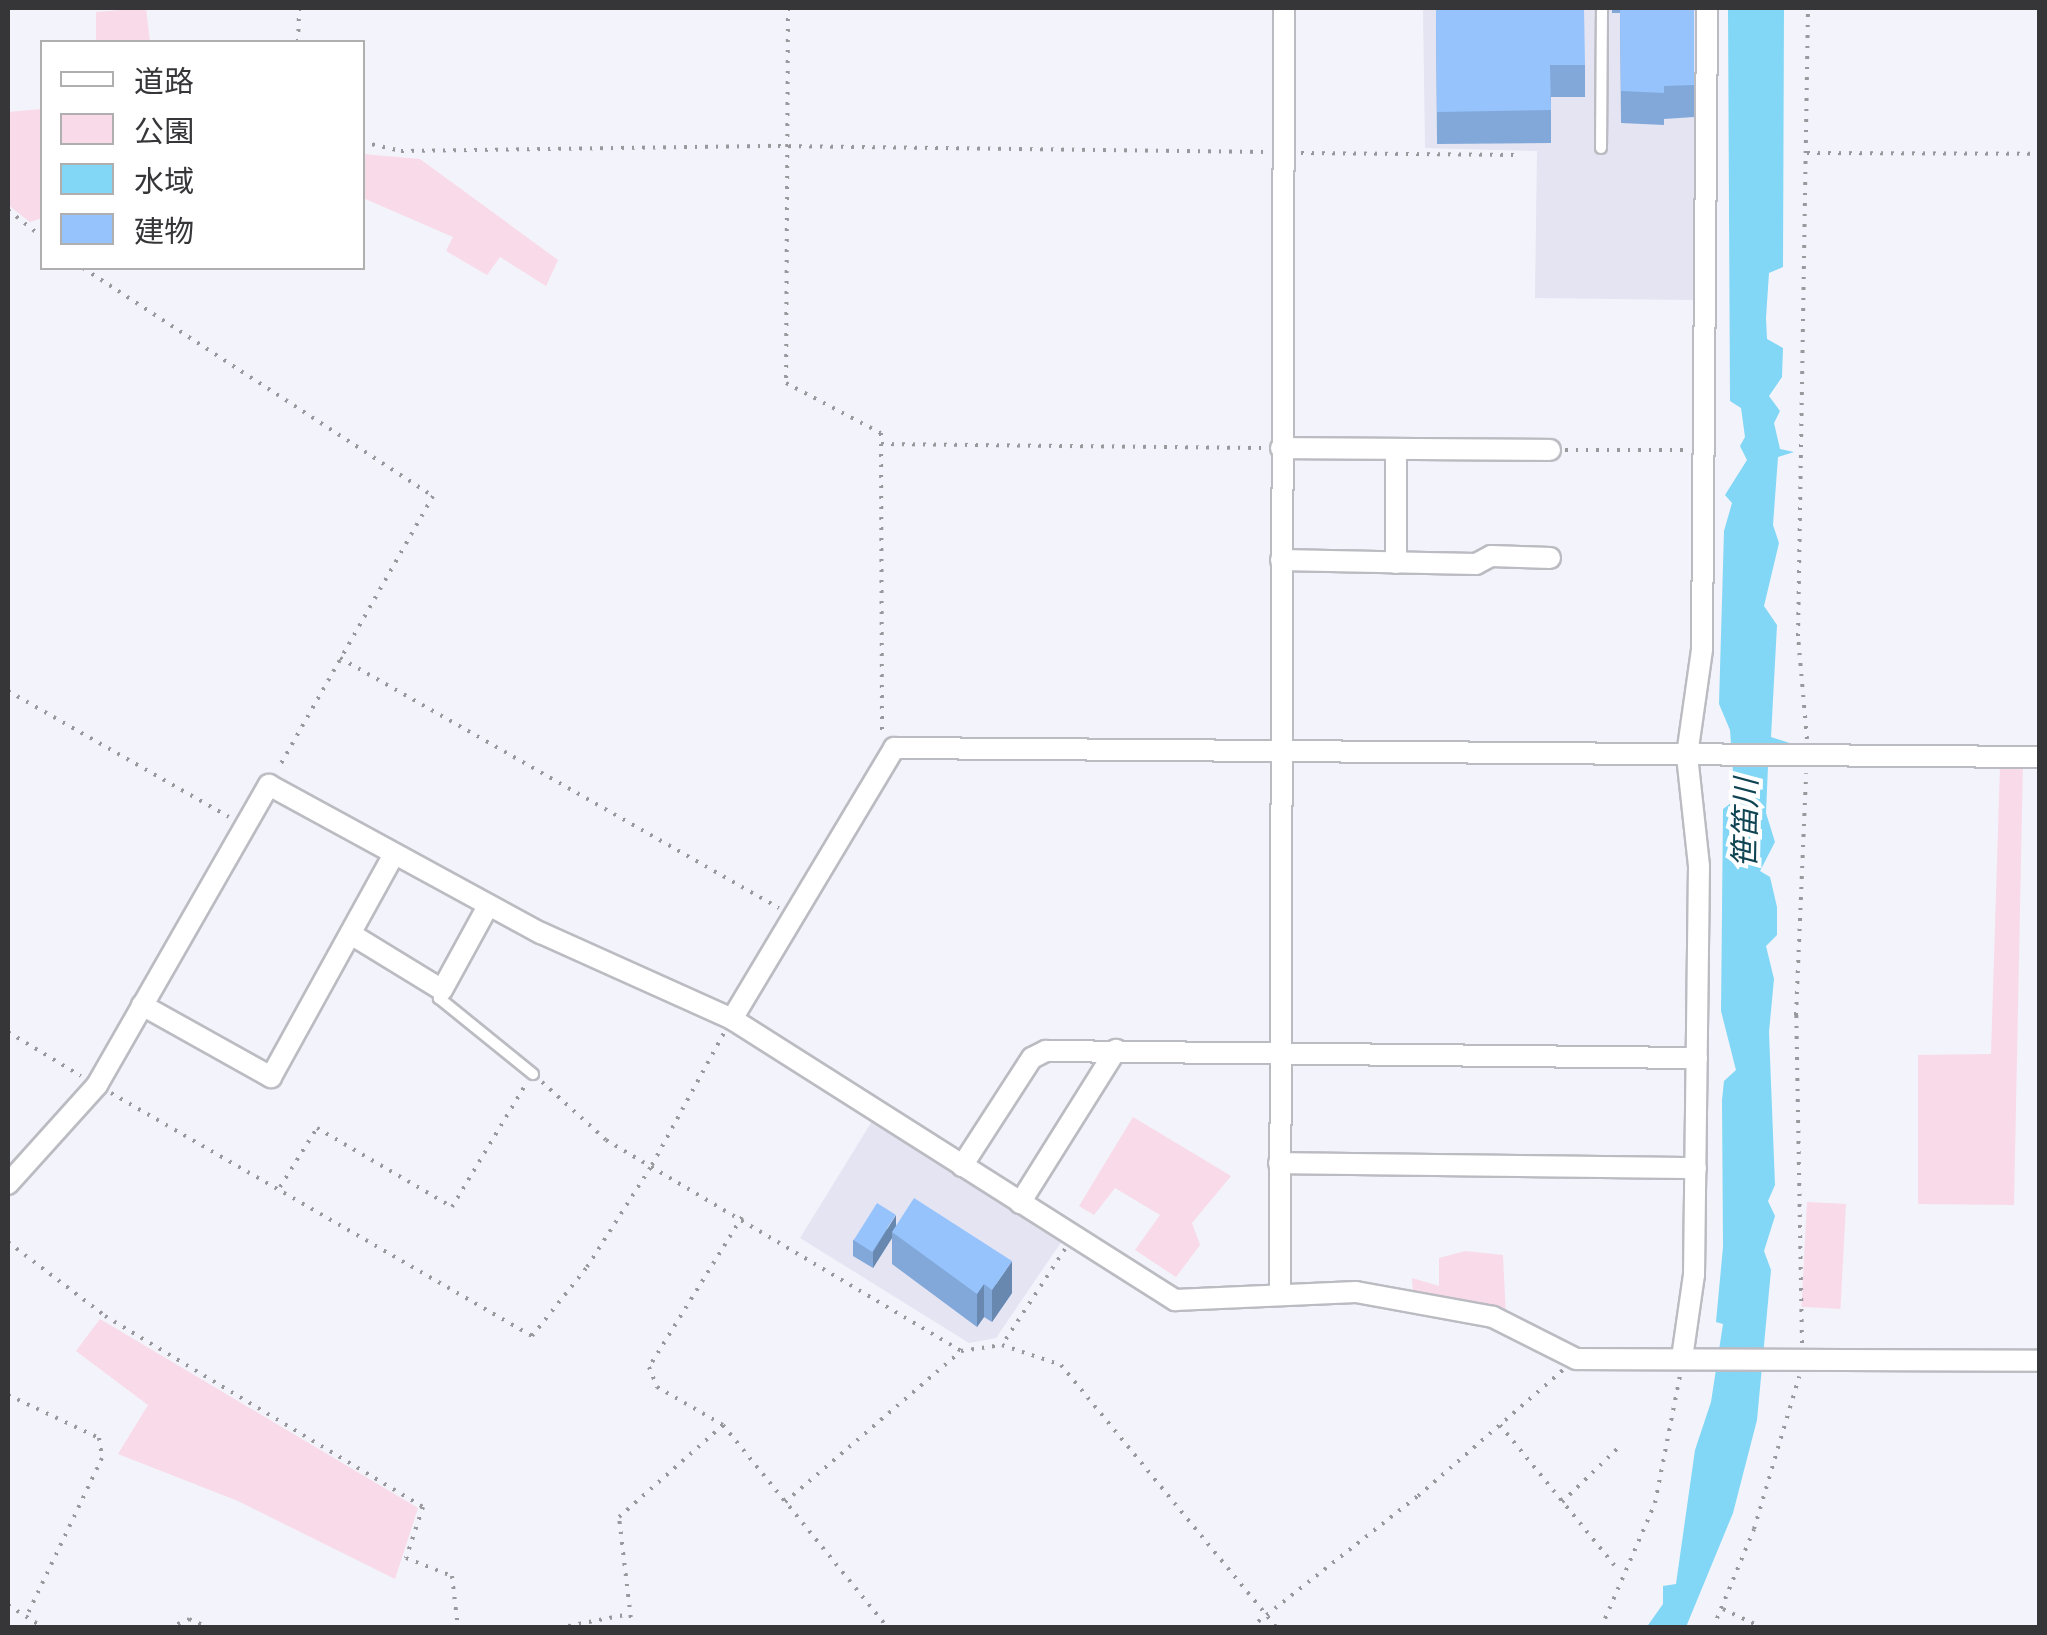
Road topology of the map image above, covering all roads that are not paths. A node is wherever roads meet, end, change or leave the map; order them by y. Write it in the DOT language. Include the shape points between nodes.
graph roads {
  1 [pos="1284,8"];
  2 [pos="1706,8"];
  3 [pos="1602,13"];
  4 [pos="1585,19"];
  5 [pos="1601,148"];
  6 [pos="1281,448"];
  7 [pos="1396,450"];
  8 [pos="1550,450"];
  9 [pos="1550,558"];
  10 [pos="1281,560"];
  11 [pos="1396,562"];
  12 [pos="1280,750"];
  13 [pos="1692,755"];
  14 [pos="2040,757"];
  15 [pos="393,856"];
  16 [pos="488,906"];
  17 [pos="354,936"];
  18 [pos="442,990"];
  19 [pos="142,1005"];
  20 [pos="732,1019"];
  21 [pos="1116,1050"];
  22 [pos="1277,1051"];
  23 [pos="1697,1058"];
  24 [pos="532,1074"];
  25 [pos="1279,1163"];
  26 [pos="962,1166"];
  27 [pos="1696,1168"];
  28 [pos="8,1184"];
  29 [pos="1020,1202"];
  30 [pos="1280,1292"];
  31 [pos="1682,1358"];
  32 [pos="2040,1361"];
  1 -- 6 [label="street"];
  2 -- 13 [label="street" via="1702,649"];
  3 -- 4 [label="lane"];
  3 -- 5 [label="lane"];
  6 -- 7 [label="street"];
  6 -- 10 [label="street"];
  7 -- 8 [label="street"];
  7 -- 11 [label="street"];
  9 -- 11 [label="street"];
  10 -- 11 [label="street"];
  10 -- 12 [label="street"];
  12 -- 13 [label="street"];
  12 -- 20 [label="street" via="894,748"];
  12 -- 22 [label="street"];
  13 -- 14 [label="street"];
  13 -- 23 [label="street" via="1699,866"];
  15 -- 16 [label="street"];
  15 -- 17 [label="street"];
  15 -- 19 [label="street" via="268,785"];
  16 -- 18 [label="street"];
  16 -- 20 [label="street"];
  17 -- 18 [label="street"];
  17 -- 19 [label="street" via="271,1077"];
  18 -- 24 [label="lane" via="440,998"];
  19 -- 28 [label="street" via="97,1085"];
  20 -- 26 [label="street"];
  21 -- 22 [label="street"];
  21 -- 26 [label="street" via="1032,1058"];
  21 -- 29 [label="street"];
  22 -- 23 [label="street"];
  22 -- 25 [label="street"];
  23 -- 27 [label="street"];
  25 -- 27 [label="street"];
  25 -- 30 [label="street"];
  26 -- 29 [label="street"];
  27 -- 31 [label="street" via="1694,1275"];
  29 -- 30 [label="street" via="1175,1300"];
  30 -- 31 [label="street" via="1356,1292 1493,1316 1576,1359"];
  31 -- 32 [label="street"];
}
